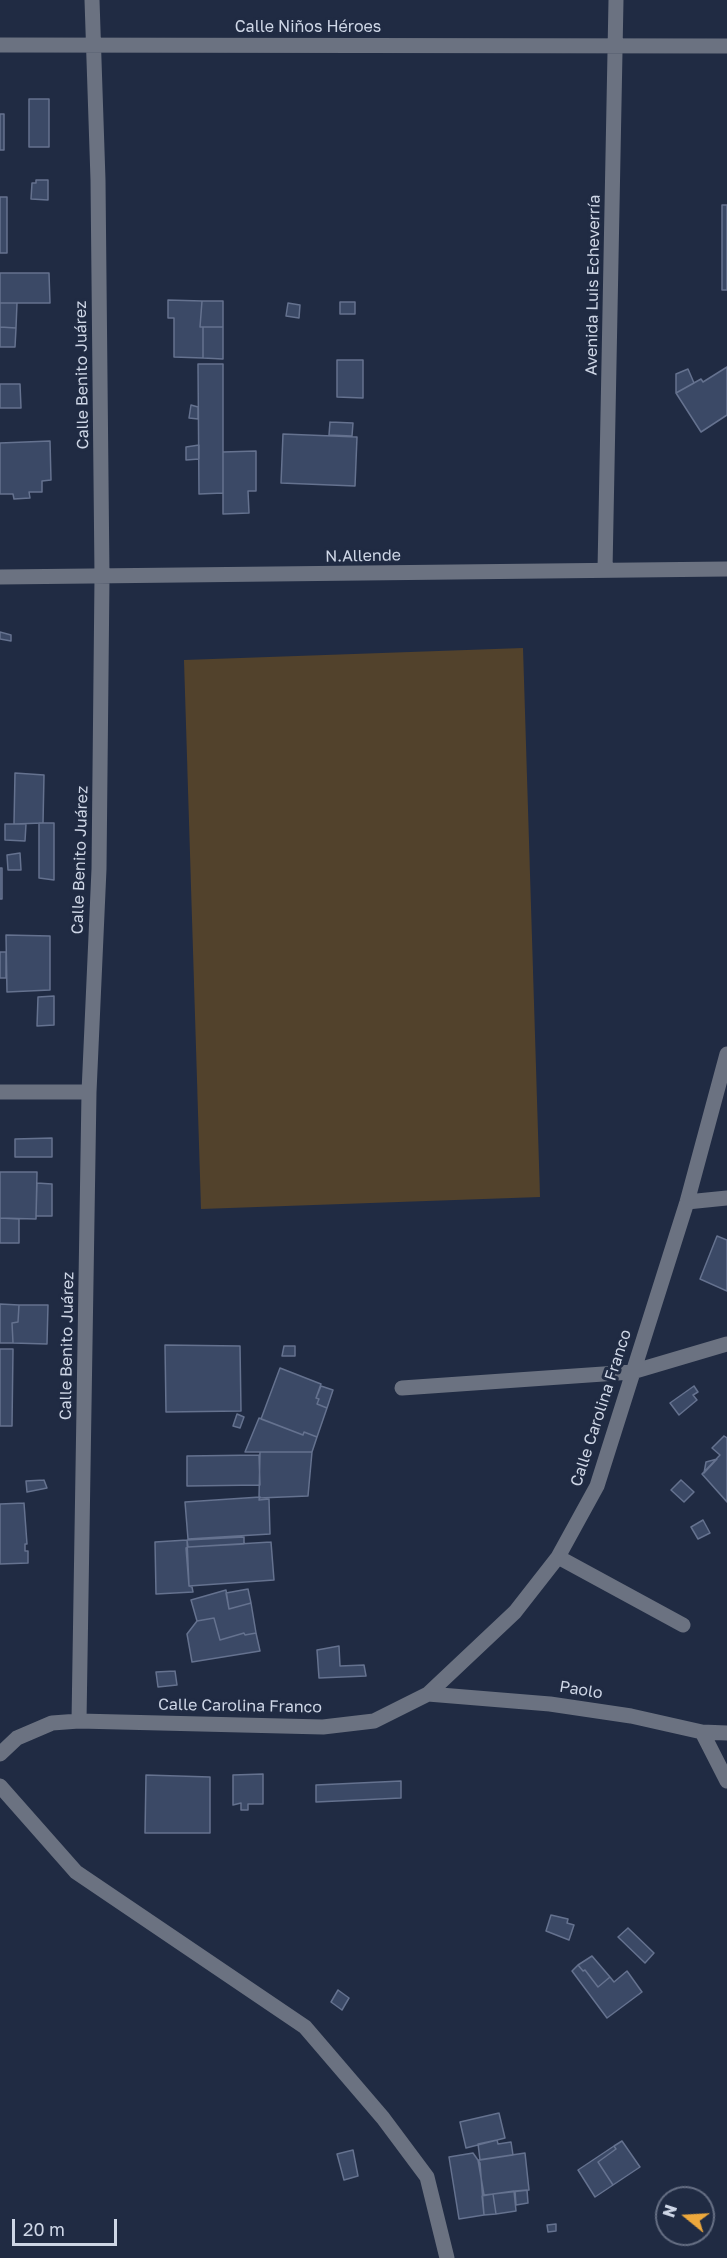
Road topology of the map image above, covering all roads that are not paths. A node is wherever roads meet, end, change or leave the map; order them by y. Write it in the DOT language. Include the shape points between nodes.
graph roads {
  1 [pos="92,0"];
  2 [pos="616,0"];
  3 [pos="0,45"];
  4 [pos="92,45"];
  5 [pos="617,45"];
  6 [pos="727,46"];
  7 [pos="727,569"];
  8 [pos="605,570"];
  9 [pos="0,577"];
  10 [pos="102,577"];
  11 [pos="727,1054"];
  12 [pos="0,1092"];
  13 [pos="89,1092"];
  14 [pos="727,1198"];
  15 [pos="687,1202"];
  16 [pos="727,1344"];
  17 [pos="632,1372"];
  18 [pos="402,1388"];
  19 [pos="558,1557"];
  20 [pos="683,1625"];
  21 [pos="428,1694"];
  22 [pos="79,1721"];
  23 [pos="702,1732"];
  24 [pos="727,1733"];
  25 [pos="0,1754"];
  26 [pos="727,1780"];
  27 [pos="0,1786"];
  28 [pos="447,2258"];
  1 -- 4 [label="street, Calle Benito Juárez"];
  2 -- 5 [label="street, Avenida Luis Echeverría"];
  3 -- 4 [label="street, Calle Niños Héroes"];
  4 -- 5 [label="street, Calle Niños Héroes"];
  4 -- 10 [label="street, Calle Benito Juárez" via="98,180"];
  5 -- 6 [label="street, Calle Niños Héroes"];
  5 -- 8 [label="street, Avenida Luis Echeverría"];
  7 -- 8 [label="street, N.Allende"];
  8 -- 10 [label="street, N.Allende"];
  9 -- 10 [label="street, N.Allende"];
  10 -- 13 [label="street, Calle Benito Juárez" via="99,869"];
  11 -- 15 [label="street, Calle Carolina Franco"];
  12 -- 13 [label="street"];
  13 -- 22 [label="street, Calle Benito Juárez"];
  14 -- 15 [label="street"];
  15 -- 17 [label="street, Calle Carolina Franco"];
  16 -- 17 [label="street"];
  17 -- 18 [label="street"];
  17 -- 19 [label="street, Calle Carolina Franco" via="597,1486"];
  19 -- 20 [label="street"];
  19 -- 21 [label="street, Calle Carolina Franco" via="515,1612"];
  21 -- 22 [label="street, Calle Carolina Franco" via="374,1721 322,1727"];
  21 -- 23 [label="street, Paolo" via="550,1704"];
  22 -- 25 [label="street, Calle Carolina Franco" via="52,1723 16,1738"];
  23 -- 24 [label="street, Paolo"];
  23 -- 26 [label="street"];
  27 -- 28 [label="street" via="76,1872 305,2027 383,2118 427,2177"];
}
